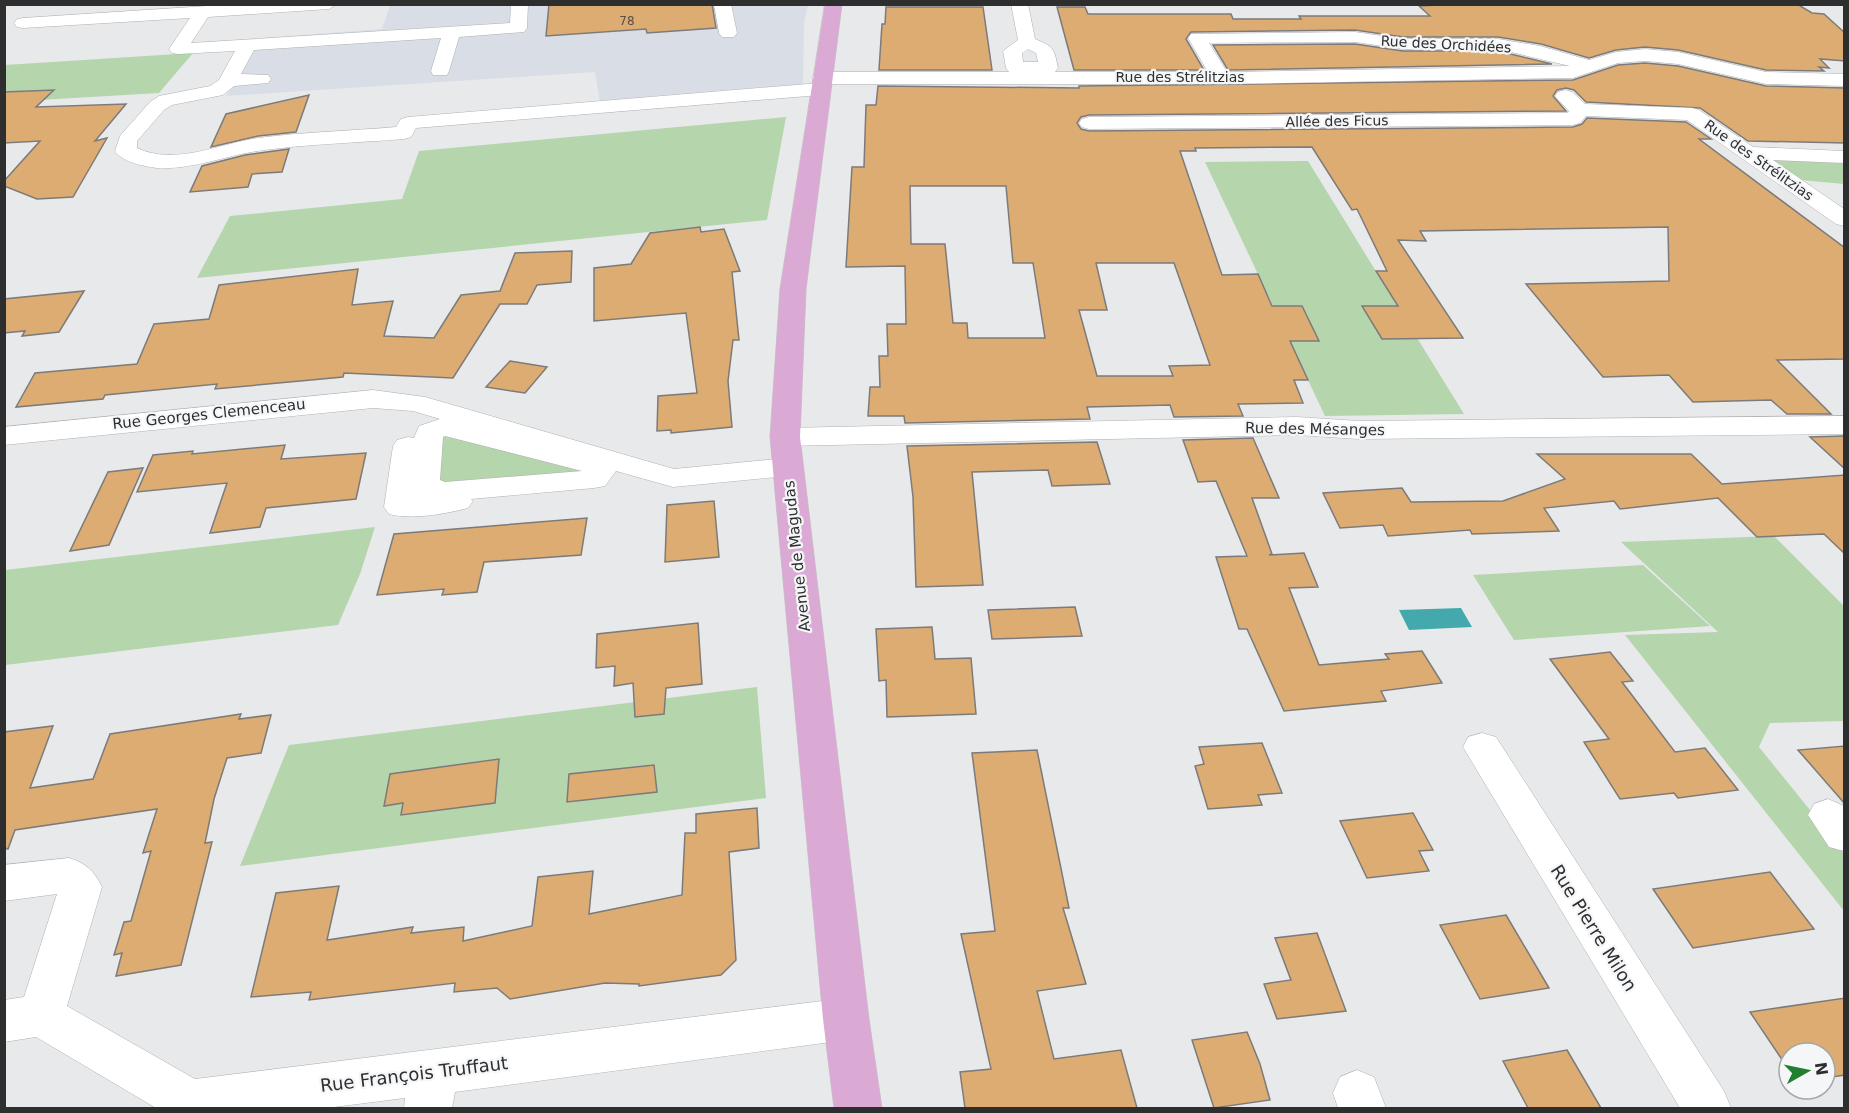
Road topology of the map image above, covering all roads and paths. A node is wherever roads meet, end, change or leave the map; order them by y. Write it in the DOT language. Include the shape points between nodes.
graph roads {
  1 [pos="45,4"];
  2 [pos="329,4"];
  3 [pos="520,4"];
  4 [pos="722,4"];
  5 [pos="834,4"];
  6 [pos="1019,4"];
  7 [pos="202,12"];
  8 [pos="452,32"];
  9 [pos="728,33"];
  10 [pos="1027,42"];
  11 [pos="247,45"];
  12 [pos="1589,66"];
  13 [pos="440,71"];
  14 [pos="1539,72"];
  15 [pos="1221,78"];
  16 [pos="261,79"];
  17 [pos="1845,80"];
  18 [pos="228,81"];
  19 [pos="821,84"];
  20 [pos="1580,110"];
  21 [pos="1089,123"];
  22 [pos="1750,153"];
  23 [pos="1845,157"];
  24 [pos="1796,186"];
  25 [pos="1835,188"];
  26 [pos="1845,219"];
  27 [pos="414,403"];
  28 [pos="1845,424"];
  29 [pos="4,436"];
  30 [pos="786,452"];
  31 [pos="673,478"];
  32 [pos="424,485"];
  33 [pos="1482,747"];
  34 [pos="4,883"];
  35 [pos="22,1018"];
  36 [pos="846,1019"];
  37 [pos="430,1090"];
  38 [pos="858,1108"];
  39 [pos="1707,1108"];
  1 -- 7 [label="street" via="17,28"];
  2 -- 7 [label="street"];
  3 -- 8 [label="street" via="518,28"];
  4 -- 9 [label="street"];
  5 -- 19 [label="main road, Avenue de Magudas"];
  6 -- 10 [label="street"];
  7 -- 11 [label="street" via="178,49"];
  8 -- 11 [label="street"];
  8 -- 13 [label="street"];
  11 -- 18 [label="street"];
  12 -- 14 [label="street, Rue des Strélitzias" via="1573,72"];
  12 -- 15 [label="street, Rue des Orchidées" via="1498,44 1403,44 1354,37 1197,38"];
  12 -- 17 [label="street" via="1616,58 1646,56 1678,58 1766,78"];
  14 -- 15 [label="street, Rue des Strélitzias"];
  14 -- 20 [label="street"];
  15 -- 19 [label="street, Rue des Strélitzias"];
  16 -- 18 [label="street"];
  18 -- 19 [label="street, Rue des Strélitzias" via="216,91 166,100 157,106 127,140 126,151 137,159 197,158 256,145 404,133 408,123"];
  19 -- 30 [label="main road, Avenue de Magudas" via="793,289"];
  20 -- 21 [label="street, Allée des Ficus" via="1573,119"];
  20 -- 22 [label="street, Rue des Strélitzias" via="1692,114"];
  22 -- 23 [label="street"];
  22 -- 24 [label="street, Rue des Strélitzias"];
  24 -- 25 [label="street"];
  24 -- 26 [label="street, Rue des Strélitzias"];
  27 -- 29 [label="street, Rue Georges Clemenceau" via="373,399 327,402"];
  27 -- 31 [label="street, Rue Georges Clemenceau"];
  27 -- 31 [label="street, Rue Georges Clemenceau" via="400,507"];
  28 -- 30 [label="street, Rue des Mésanges" via="1359,430 1297,426"];
  30 -- 31 [label="street, Rue Georges Clemenceau"];
  30 -- 36 [label="main road, Avenue de Magudas"];
  32 -- 32 [label="street" via="442,492 594,479 601,472 598,466 444,427 429,432"];
  33 -- 39 [label="street, Rue Pierre Milon"];
  34 -- 35 [label="street" via="69,875 81,887"];
  35 -- 37 [label="street, Rue François Truffaut" via="191,1103"];
  36 -- 37 [label="street, Rue François Truffaut"];
  36 -- 38 [label="main road, Avenue de Magudas"];
}
